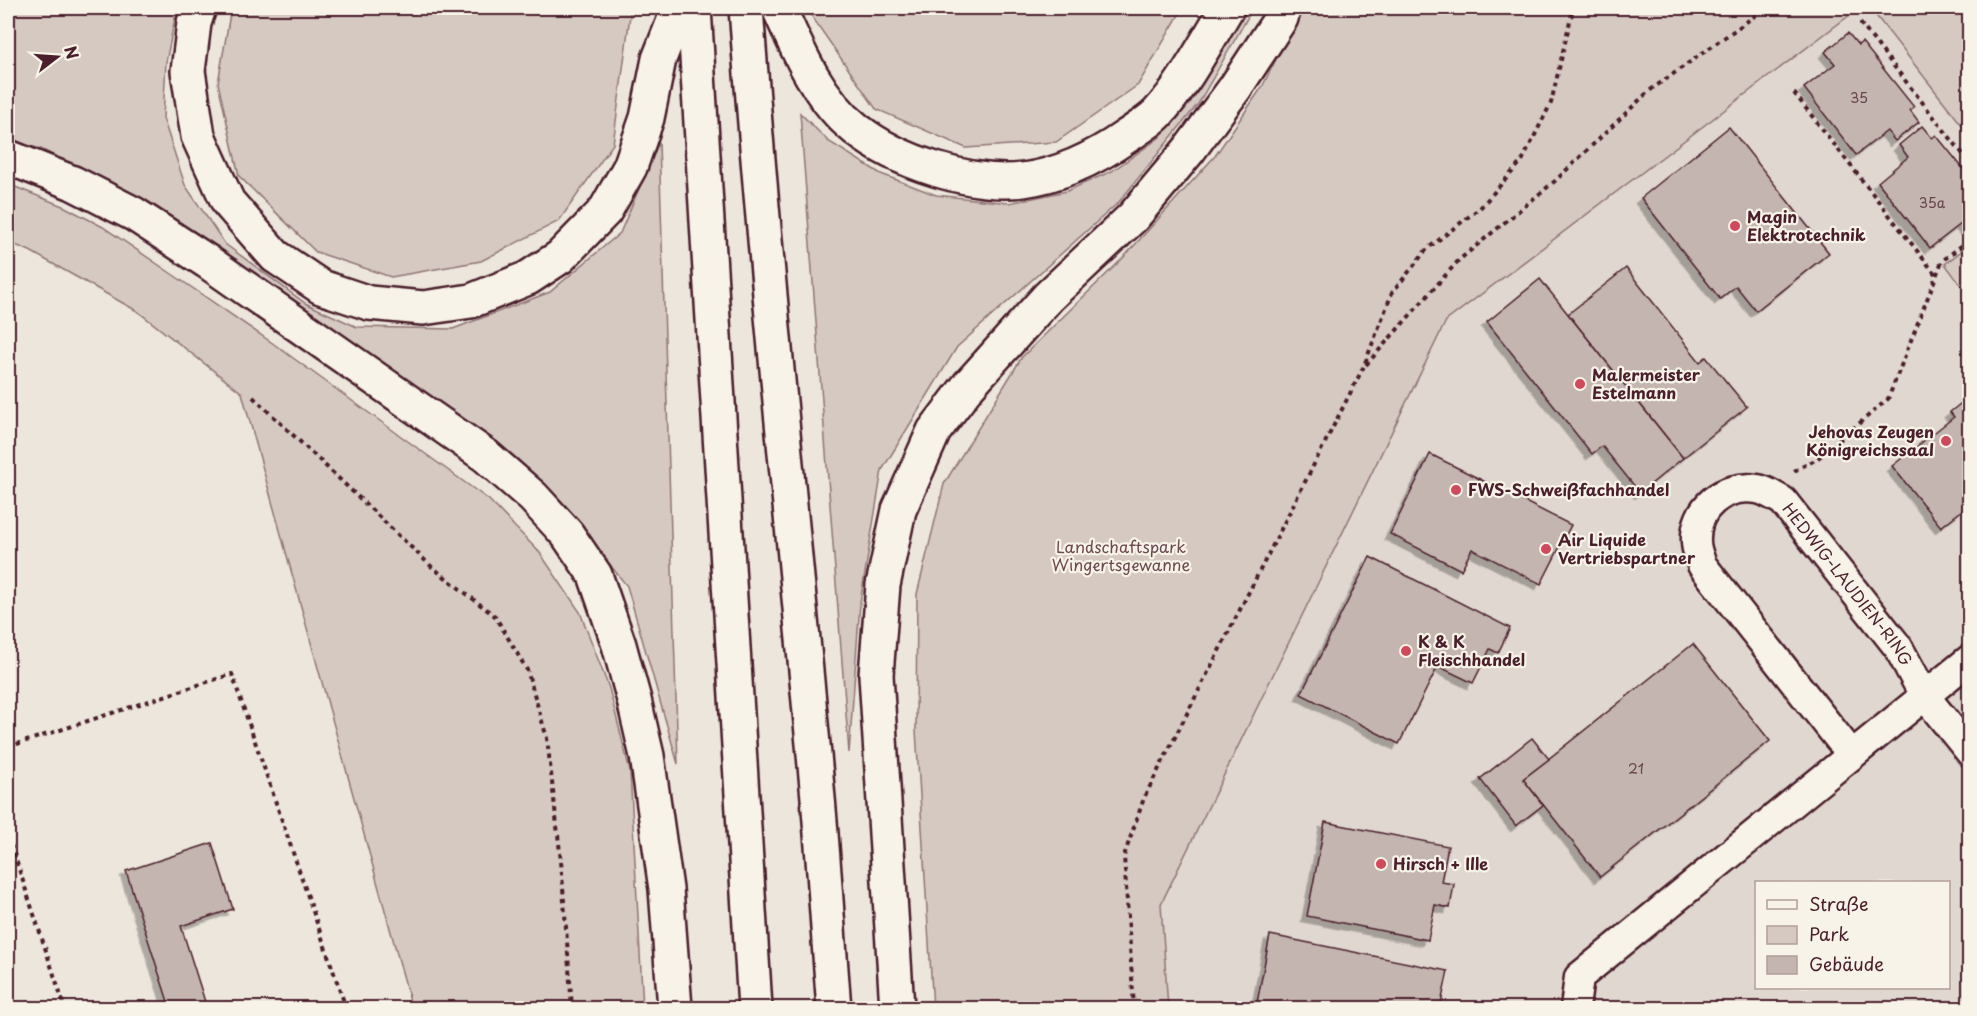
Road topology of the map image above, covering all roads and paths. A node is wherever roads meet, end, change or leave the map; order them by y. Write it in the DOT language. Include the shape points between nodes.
graph roads {
  1 [pos="199,8"];
  2 [pos="679,8"];
  3 [pos="694,8"];
  4 [pos="746,8"];
  5 [pos="779,8"];
  6 [pos="1227,8"];
  7 [pos="1284,8"];
  8 [pos="1573,8"];
  9 [pos="1766,8"];
  10 [pos="1860,23"];
  11 [pos="1794,93"];
  12 [pos="8,157"];
  13 [pos="1970,163"];
  14 [pos="1970,239"];
  15 [pos="1936,275"];
  16 [pos="1363,368"];
  17 [pos="253,397"];
  18 [pos="1760,489"];
  19 [pos="1970,659"];
  20 [pos="1924,695"];
  21 [pos="8,747"];
  22 [pos="1970,752"];
  23 [pos="1851,754"];
  24 [pos="8,836"];
  25 [pos="65,1008"];
  26 [pos="346,1008"];
  27 [pos="572,1008"];
  28 [pos="675,1008"];
  29 [pos="755,1008"];
  30 [pos="834,1008"];
  31 [pos="897,1008"];
  32 [pos="1134,1008"];
  33 [pos="1575,1008"];
  1 -- 2 [label="highway" via="188,71 198,136 228,202 275,256 321,287 369,303 423,309 471,301 528,278 560,257 605,212 630,167 647,118 659,59"];
  3 -- 29 [label="highway"];
  4 -- 30 [label="highway" via="818,789"];
  5 -- 6 [label="highway" via="804,64 827,99 855,129 886,150 932,169 976,178 1022,180 1067,169 1113,146 1156,115"];
  7 -- 31 [label="highway" via="1235,88 1140,209 1048,297 969,385 934,431 899,510 883,585 876,675"];
  8 -- 16 [label="path" via="1551,103 1522,161 1480,208 1427,249 1392,293"];
  9 -- 16 [label="path" via="1649,91 1555,181 1459,260"];
  10 -- 13 [label="path"];
  11 -- 15 [label="path"];
  12 -- 28 [label="highway" via="73,183 134,214 208,262 486,456 533,497 567,534 595,575 619,645 647,756 665,878"];
  14 -- 15 [label="path" via="1942,261"];
  15 -- 18 [label="path" via="1888,399 1817,459"];
  16 -- 32 [label="path" via="1144,798 1124,856"];
  17 -- 27 [label="path" via="432,567 495,616 527,670 547,738"];
  18 -- 20 [label="street, HEDWIG-LAUDIEN-RING" via="1783,501 1898,647"];
  18 -- 23 [label="street" via="1727,491 1704,509 1695,543 1702,565"];
  19 -- 20 [label="street"];
  20 -- 22 [label="street, HEDWIG-LAUDIEN-RING"];
  20 -- 23 [label="street"];
  21 -- 26 [label="path" via="232,674"];
  23 -- 33 [label="street" via="1580,977"];
  24 -- 25 [label="path"];
}
